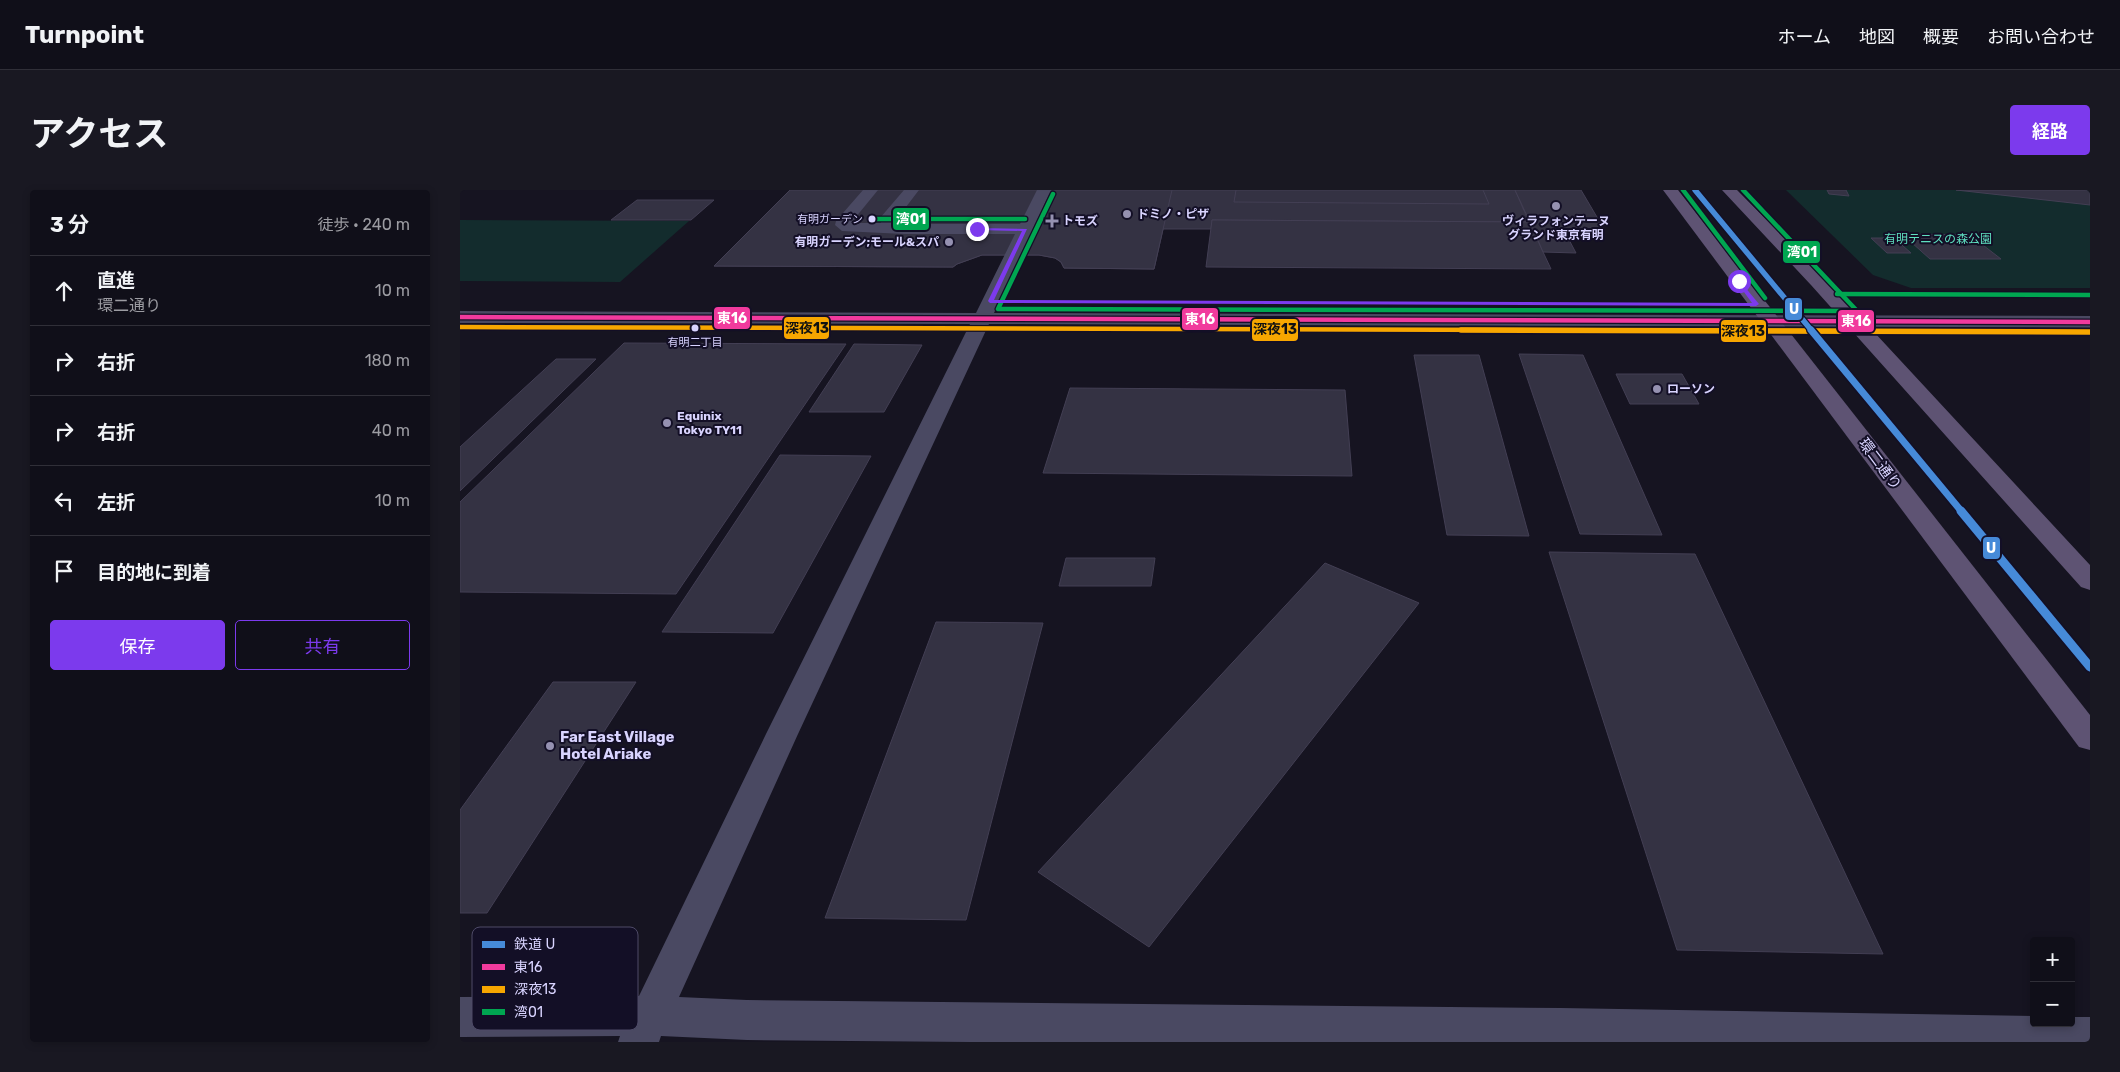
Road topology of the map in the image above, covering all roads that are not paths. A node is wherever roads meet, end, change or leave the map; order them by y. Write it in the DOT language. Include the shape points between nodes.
graph roads {
  1 [pos="871,190"];
  2 [pos="912,190"];
  3 [pos="1044,190"];
  4 [pos="1729,190"];
  5 [pos="1671,193"];
  6 [pos="904,229"];
  7 [pos="1025,229"];
  8 [pos="460,300"];
  9 [pos="607,300"];
  10 [pos="1838,304"];
  11 [pos="2090,305"];
  12 [pos="982,307"];
  13 [pos="1763,313"];
  14 [pos="460,317"];
  15 [pos="1853,321"];
  16 [pos="2090,322"];
  17 [pos="2090,581"];
  18 [pos="2090,738"];
  19 [pos="645,1029"];
  20 [pos="2090,1038"];
  1 -- 6 [label="street" via="844,225 856,230"];
  2 -- 6 [label="street" via="888,218 889,224"];
  3 -- 7 [label="street"];
  4 -- 10 [label="main road"];
  5 -- 13 [label="main road, 環二通り"];
  6 -- 7 [label="street"];
  7 -- 12 [label="street"];
  8 -- 9 [label="street"];
  10 -- 11 [label="street"];
  10 -- 13 [label="street"];
  10 -- 15 [label="main road"];
  12 -- 13 [label="street"];
  12 -- 14 [label="street"];
  12 -- 19 [label="street"];
  13 -- 15 [label="street"];
  13 -- 18 [label="main road, 環二通り"];
  15 -- 16 [label="street"];
  15 -- 17 [label="main road"];
  19 -- 20 [label="street" via="747,1020 1581,1028"];
}
